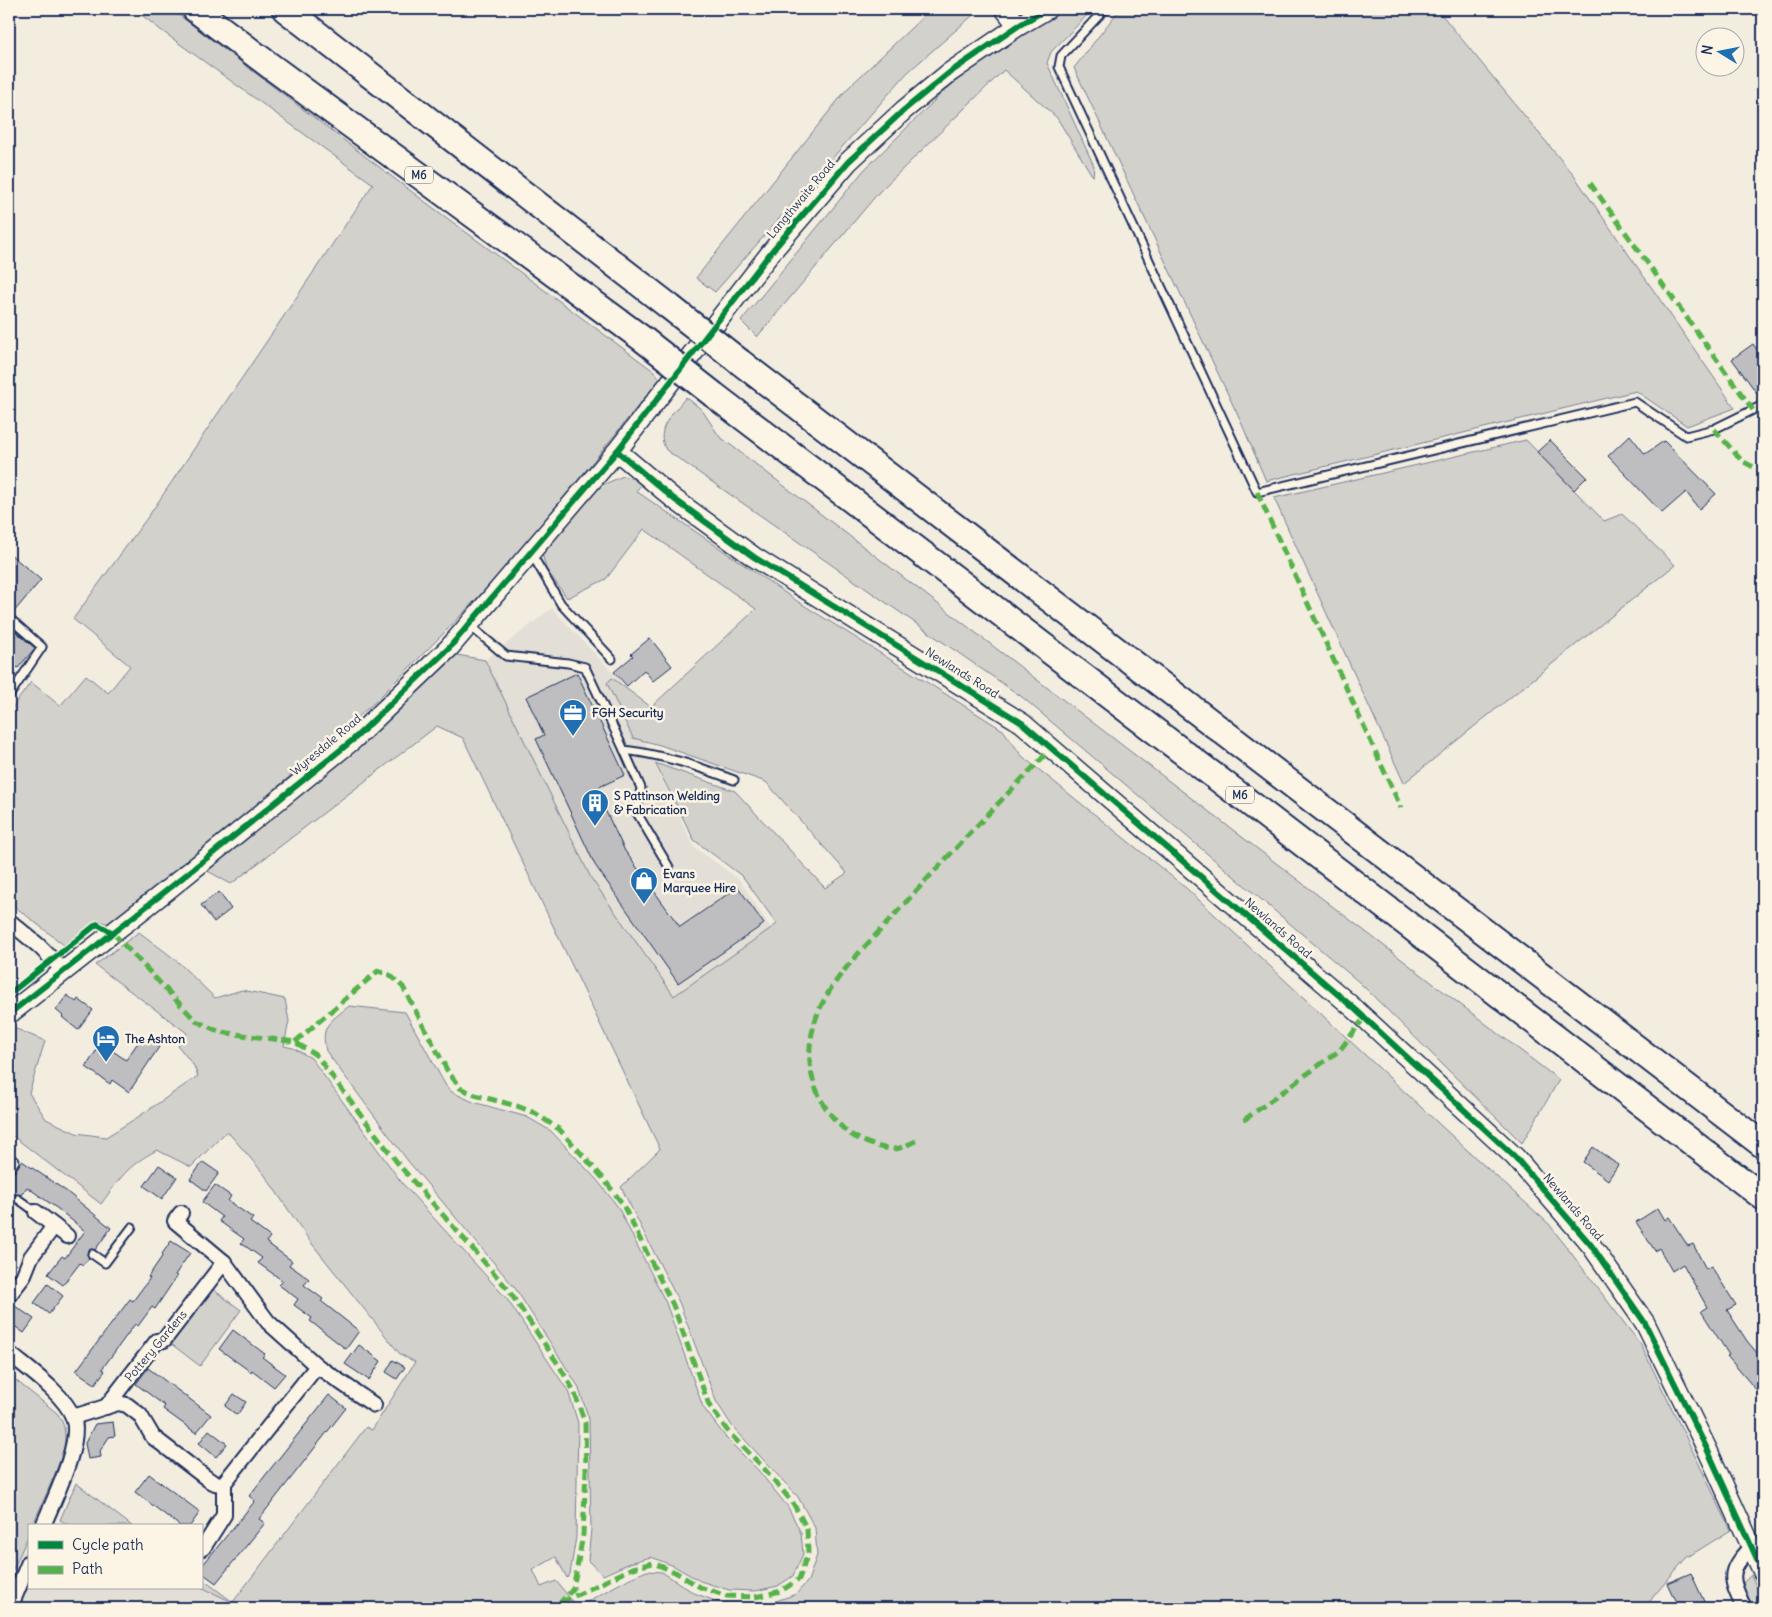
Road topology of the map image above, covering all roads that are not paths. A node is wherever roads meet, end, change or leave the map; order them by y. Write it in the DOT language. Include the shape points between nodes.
graph roads {
  1 [pos="195,9"];
  2 [pos="284,9"];
  3 [pos="1005,9"];
  4 [pos="1047,9"];
  5 [pos="1105,9"];
  6 [pos="1018,26"];
  7 [pos="1763,405"];
  8 [pos="617,451"];
  9 [pos="530,553"];
  10 [pos="9,618"];
  11 [pos="468,625"];
  12 [pos="612,659"];
  13 [pos="9,696"];
  14 [pos="624,750"];
  15 [pos="734,780"];
  16 [pos="669,867"];
  17 [pos="9,921"];
  18 [pos="64,971"];
  19 [pos="9,1014"];
  20 [pos="1763,1145"];
  21 [pos="16,1161"];
  22 [pos="9,1170"];
  23 [pos="1763,1197"];
  24 [pos="18,1199"];
  25 [pos="36,1212"];
  26 [pos="181,1213"];
  27 [pos="54,1226"];
  28 [pos="132,1227"];
  29 [pos="70,1238"];
  30 [pos="92,1254"];
  31 [pos="224,1262"];
  32 [pos="9,1295"];
  33 [pos="9,1353"];
  34 [pos="317,1366"];
  35 [pos="374,1404"];
  36 [pos="106,1406"];
  37 [pos="73,1417"];
  38 [pos="224,1483"];
  39 [pos="44,1524"];
  40 [pos="1751,1547"];
  41 [pos="203,1548"];
  42 [pos="28,1564"];
  43 [pos="1763,1572"];
  44 [pos="10,1608"];
  45 [pos="1744,1608"];
  1 -- 23 [label="highway, M6, bridge" via="644,340"];
  2 -- 20 [label="highway, bridge"];
  3 -- 6 [label="street"];
  4 -- 6 [label="street, Langthwaite Road"];
  5 -- 7 [label="lane" via="1062,56 1059,67 1256,492 1635,402 1686,436 1714,429"];
  6 -- 8 [label="street, Langthwaite Road" via="949,73 848,162 772,250"];
  8 -- 9 [label="street, Wyresdale Road"];
  8 -- 40 [label="street, Newlands Road" via="674,499 754,558 1022,723 1356,1010 1515,1158 1591,1245 1645,1323"];
  9 -- 11 [label="street, Wyresdale Road"];
  9 -- 12 [label="lane" via="561,604"];
  10 -- 13 [label="lane" via="42,646"];
  11 -- 14 [label="lane" via="506,656 585,667"];
  11 -- 18 [label="street, Wyresdale Road" via="354,739"];
  14 -- 15 [label="lane" via="691,763"];
  14 -- 16 [label="lane" via="641,788 637,813"];
  17 -- 18 [label="street"];
  18 -- 19 [label="street, Wyresdale Road"];
  21 -- 22 [label="lane"];
  24 -- 25 [label="lane"];
  25 -- 27 [label="street"];
  26 -- 31 [label="street" via="175,1222"];
  27 -- 29 [label="street"];
  27 -- 32 [label="street"];
  28 -- 30 [label="lane" via="105,1263"];
  31 -- 34 [label="street" via="268,1322"];
  31 -- 36 [label="street, Pottery Gardens" via="164,1340 157,1341"];
  33 -- 37 [label="street" via="50,1386"];
  34 -- 35 [label="street"];
  34 -- 38 [label="street"];
  36 -- 37 [label="street"];
  36 -- 38 [label="street" via="127,1405 143,1420 153,1437 204,1478"];
  37 -- 39 [label="street" via="76,1428 73,1452"];
  38 -- 41 [label="street" via="224,1515"];
  40 -- 43 [label="street, Newlands Road"];
  40 -- 45 [label="street" via="1733,1572"];
  42 -- 44 [label="street"];
}
